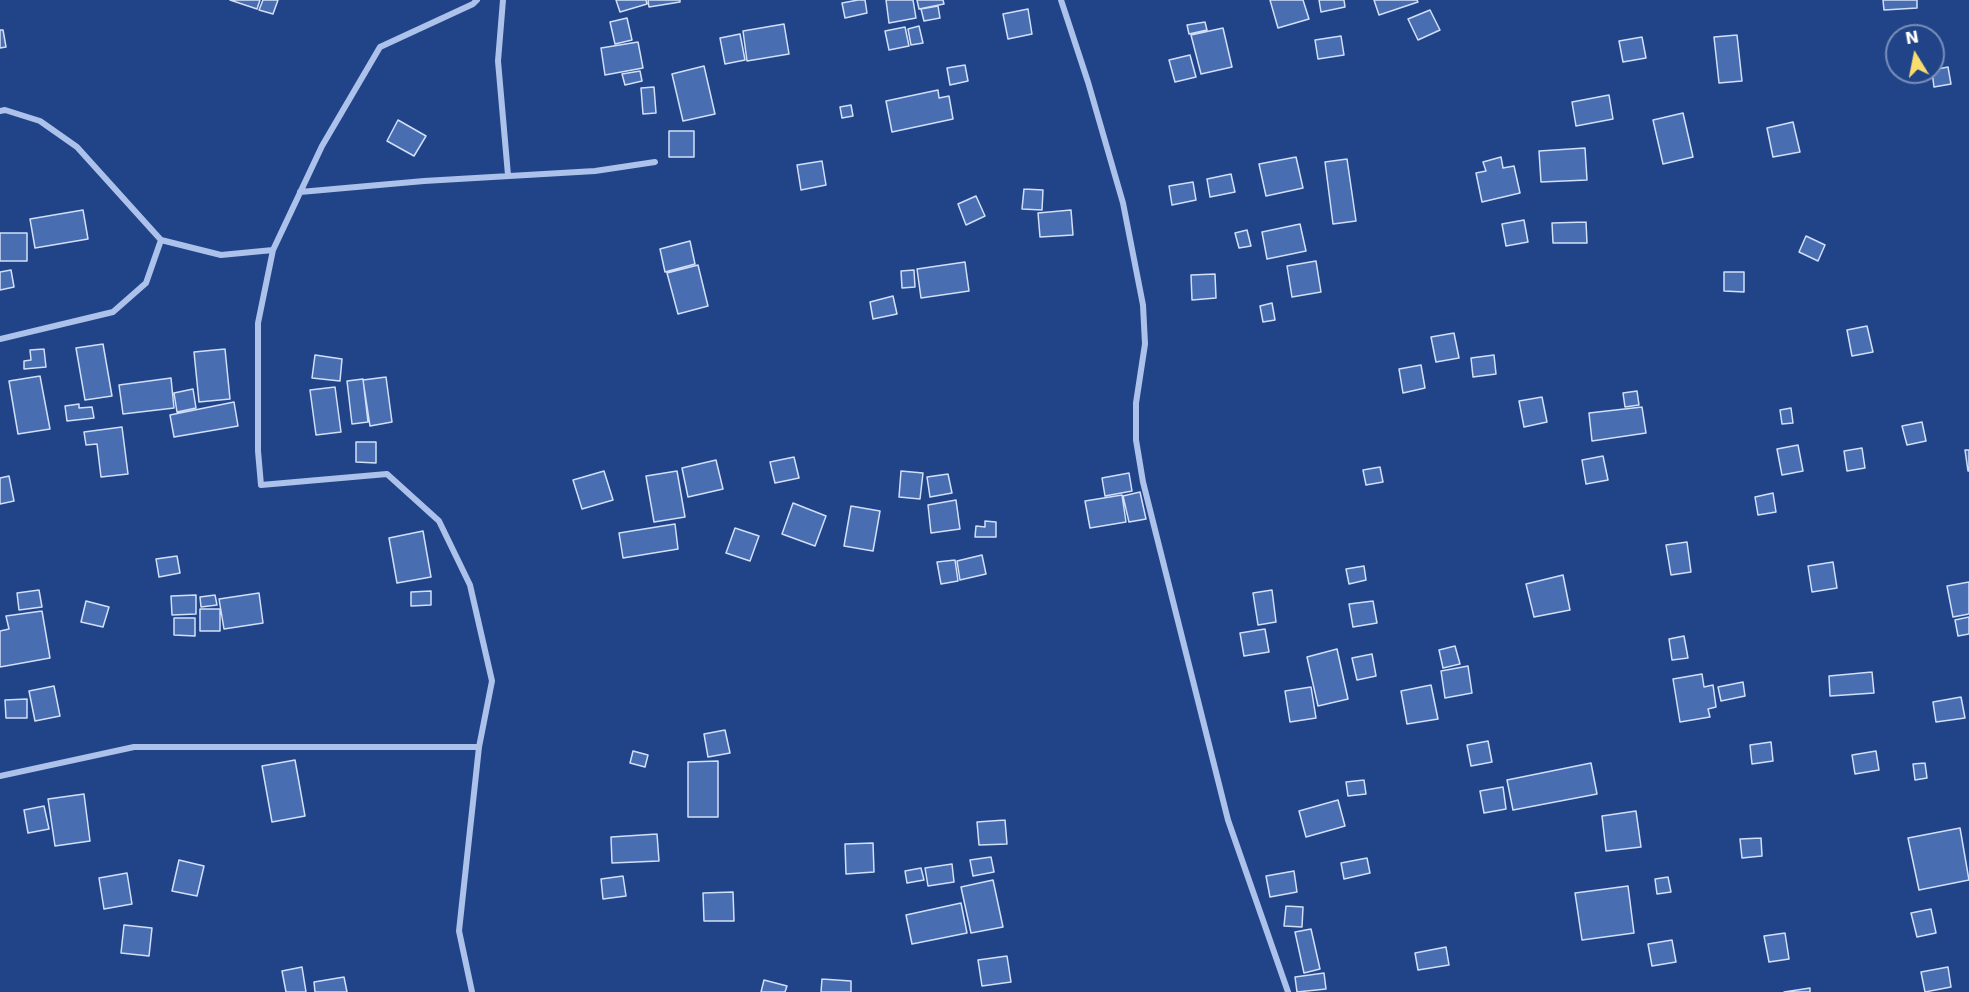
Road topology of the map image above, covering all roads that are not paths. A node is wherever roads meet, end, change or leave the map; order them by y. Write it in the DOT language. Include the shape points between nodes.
graph roads {
  1 [pos="477,0"];
  2 [pos="503,0"];
  3 [pos="1061,0"];
  4 [pos="0,111"];
  5 [pos="655,162"];
  6 [pos="508,175"];
  7 [pos="300,192"];
  8 [pos="161,240"];
  9 [pos="273,250"];
  10 [pos="0,339"];
  11 [pos="479,747"];
  12 [pos="0,776"];
  13 [pos="472,992"];
  14 [pos="1288,992"];
  1 -- 7 [label="street" via="380,47"];
  2 -- 6 [label="street" via="498,62"];
  3 -- 14 [label="street" via="1123,203 1143,305 1145,344 1136,441 1143,482 1228,820"];
  4 -- 8 [label="street" via="40,121 77,147"];
  5 -- 6 [label="street" via="595,171"];
  6 -- 7 [label="street"];
  7 -- 9 [label="street"];
  8 -- 9 [label="street" via="221,255"];
  8 -- 10 [label="street" via="146,283 113,312"];
  9 -- 11 [label="street" via="258,323 261,485 387,474 439,521 471,585 492,681"];
  11 -- 12 [label="street" via="134,747"];
  11 -- 13 [label="street" via="459,931"];
}
